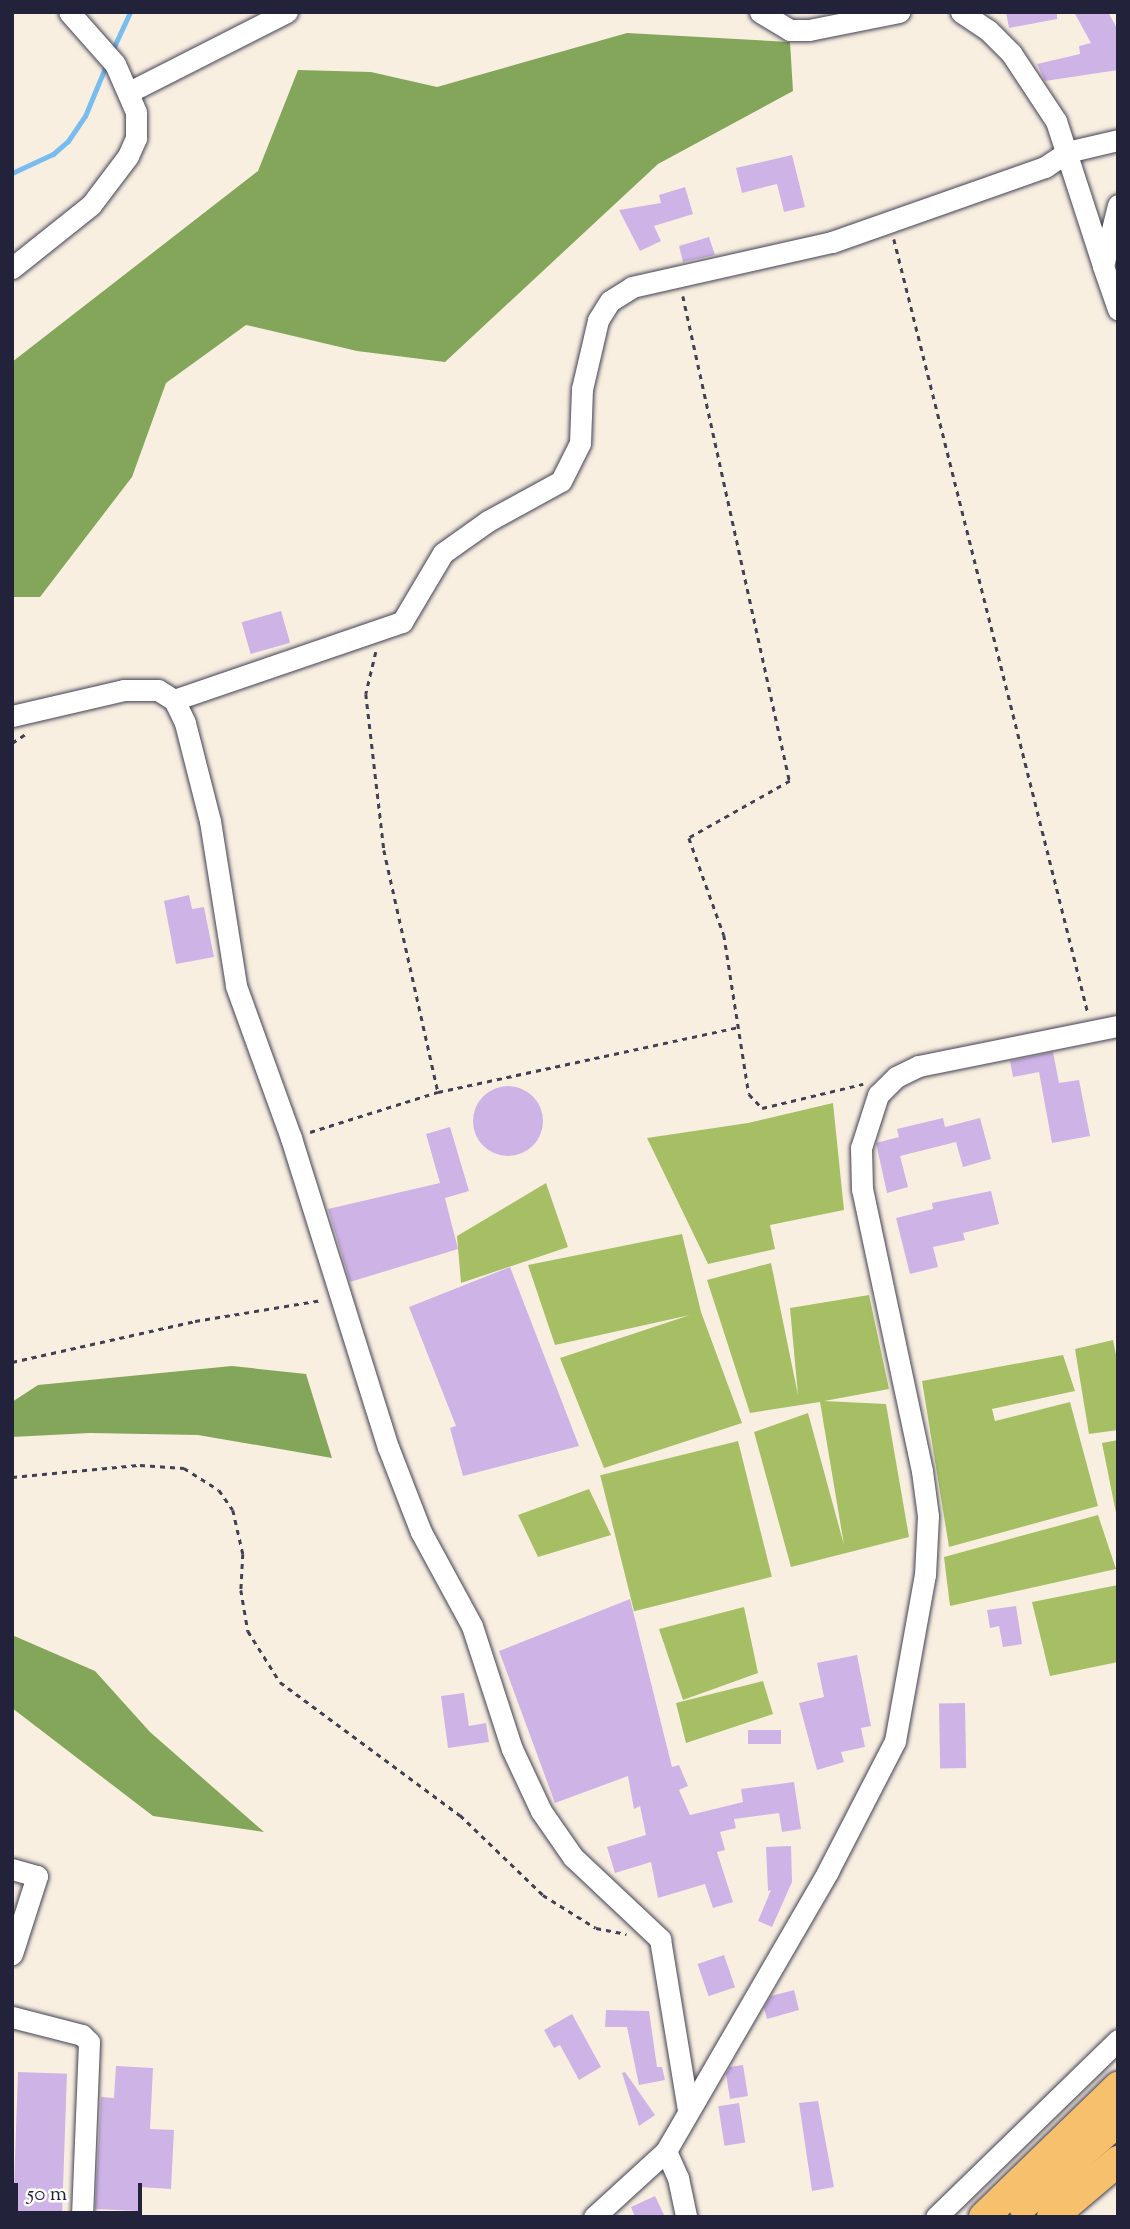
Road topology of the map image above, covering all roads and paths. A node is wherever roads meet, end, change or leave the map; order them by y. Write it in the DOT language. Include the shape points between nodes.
graph roads {
  1 [pos="69,12"];
  2 [pos="287,12"];
  3 [pos="760,12"];
  4 [pos="899,12"];
  5 [pos="961,12"];
  6 [pos="993,21"];
  7 [pos="130,92"];
  8 [pos="1118,140"];
  9 [pos="1067,152"];
  10 [pos="1118,205"];
  11 [pos="890,218"];
  12 [pos="1103,266"];
  13 [pos="12,268"];
  14 [pos="679,278"];
  15 [pos="1118,309"];
  16 [pos="382,633"];
  17 [pos="174,700"];
  18 [pos="12,716"];
  19 [pos="1118,1026"];
  20 [pos="738,1027"];
  21 [pos="1092,1031"];
  22 [pos="438,1092"];
  23 [pos="878,1095"];
  24 [pos="291,1138"];
  25 [pos="340,1298"];
  26 [pos="12,1362"];
  27 [pos="12,1476"];
  28 [pos="12,1869"];
  29 [pos="660,1939"];
  30 [pos="12,1954"];
  31 [pos="12,2017"];
  32 [pos="1118,2040"];
  33 [pos="1118,2087"];
  34 [pos="688,2110"];
  35 [pos="1118,2121"];
  36 [pos="666,2151"];
  37 [pos="1118,2161"];
  38 [pos="1118,2184"];
  39 [pos="82,2217"];
  40 [pos="594,2217"];
  41 [pos="686,2217"];
  42 [pos="936,2217"];
  43 [pos="984,2217"];
  44 [pos="1010,2217"];
  45 [pos="1052,2217"];
  46 [pos="1076,2217"];
  1 -- 7 [label="street" via="115,64"];
  2 -- 7 [label="street"];
  3 -- 4 [label="street" via="790,30 809,30"];
  5 -- 6 [label="street"];
  6 -- 9 [label="street" via="1056,121"];
  7 -- 13 [label="street" via="136,112 135,138 128,156 91,205"];
  8 -- 9 [label="street"];
  9 -- 11 [label="street" via="1032,171"];
  9 -- 12 [label="street"];
  10 -- 12 [label="street"];
  11 -- 14 [label="street" via="832,242"];
  11 -- 21 [label="path" via="903,286"];
  12 -- 15 [label="street"];
  14 -- 16 [label="street" via="632,287 610,301 598,320 582,389 580,443 561,481 488,521 443,553 401,622"];
  14 -- 20 [label="path" via="790,781 689,838 724,935"];
  16 -- 17 [label="street"];
  16 -- 22 [label="path" via="366,694 384,850"];
  17 -- 18 [label="street" via="158,690 124,690"];
  17 -- 24 [label="street" via="199,769 236,986"];
  19 -- 21 [label="street"];
  20 -- 22 [label="path"];
  20 -- 23 [label="path" via="749,1094 762,1108 868,1083"];
  21 -- 23 [label="street" via="919,1066 896,1077"];
  22 -- 24 [label="path"];
  23 -- 34 [label="street" via="861,1149 862,1189 928,1516 925,1576 895,1741 828,1871"];
  24 -- 25 [label="street"];
  25 -- 26 [label="path" via="195,1321"];
  25 -- 29 [label="street" via="421,1532 472,1626 512,1749 541,1811 573,1857"];
  27 -- 29 [label="path" via="140,1465 184,1468 219,1490 233,1510 243,1554 241,1590 248,1631 280,1682 460,1815 518,1874 570,1914 596,1928"];
  28 -- 30 [label="street" via="37,1876"];
  29 -- 34 [label="street"];
  31 -- 39 [label="street" via="82,2035 89,2042"];
  32 -- 42 [label="street"];
  33 -- 43 [label="highway"];
  34 -- 36 [label="street"];
  35 -- 44 [label="highway"];
  36 -- 40 [label="street"];
  36 -- 41 [label="street" via="678,2178"];
  37 -- 45 [label="highway"];
  38 -- 46 [label="highway"];
}
